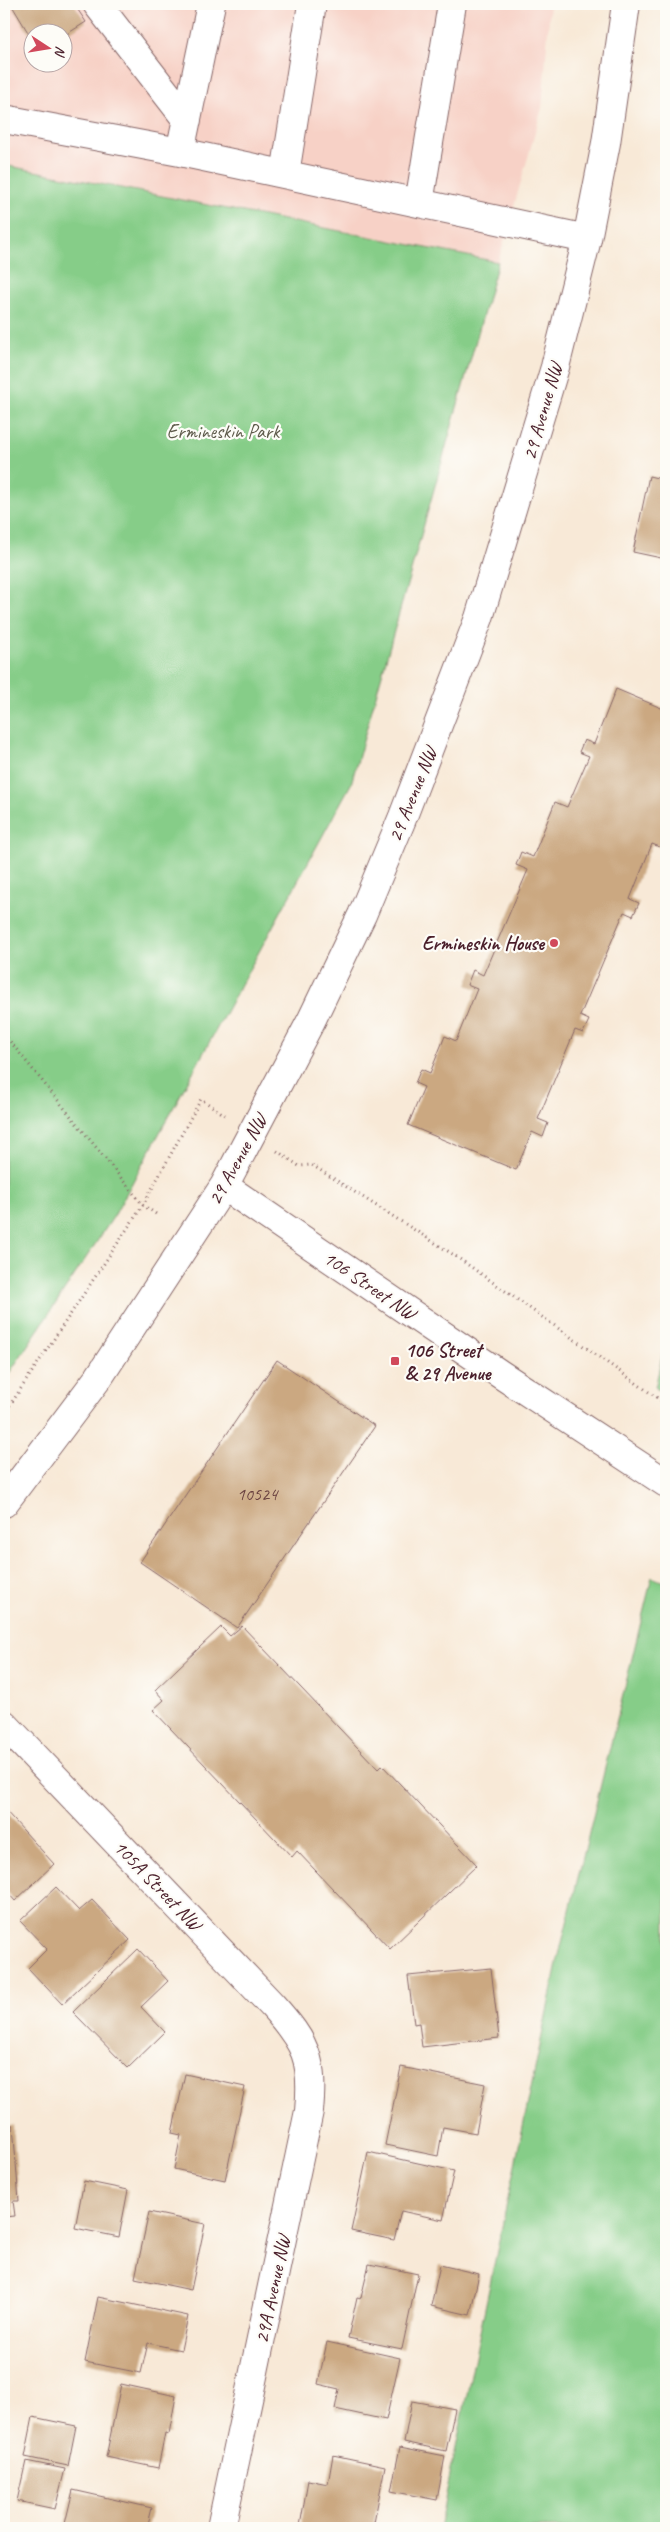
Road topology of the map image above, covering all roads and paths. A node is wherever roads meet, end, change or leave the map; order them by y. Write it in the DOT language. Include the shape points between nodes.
graph roads {
  1 [pos="97,4"];
  2 [pos="210,4"];
  3 [pos="312,4"];
  4 [pos="452,4"];
  5 [pos="626,4"];
  6 [pos="4,119"];
  7 [pos="187,120"];
  8 [pos="180,152"];
  9 [pos="285,174"];
  10 [pos="419,203"];
  11 [pos="588,239"];
  12 [pos="4,1034"];
  13 [pos="218,1110"];
  14 [pos="298,1166"];
  15 [pos="224,1186"];
  16 [pos="142,1205"];
  17 [pos="156,1214"];
  18 [pos="666,1404"];
  19 [pos="4,1414"];
  20 [pos="666,1483"];
  21 [pos="4,1503"];
  22 [pos="4,1724"];
  23 [pos="306,2050"];
  24 [pos="221,2528"];
  1 -- 7 [label="street"];
  2 -- 7 [label="street"];
  3 -- 9 [label="street"];
  4 -- 10 [label="street"];
  5 -- 11 [label="street, 29 Avenue NW"];
  6 -- 8 [label="street"];
  7 -- 8 [label="street"];
  8 -- 9 [label="street"];
  9 -- 10 [label="street"];
  10 -- 11 [label="street"];
  11 -- 15 [label="street, 29 Avenue NW" via="505,538 439,724 362,915 311,1021"];
  12 -- 16 [label="path"];
  13 -- 16 [label="path" via="202,1099"];
  14 -- 18 [label="path" via="312,1165 454,1255"];
  15 -- 20 [label="street, 106 Street NW"];
  15 -- 21 [label="street, 29 Avenue NW" via="99,1377"];
  16 -- 17 [label="path"];
  16 -- 19 [label="path"];
  22 -- 23 [label="street, 105A Street NW" via="272,2005"];
  23 -- 24 [label="street, 29A Avenue NW" via="311,2071 309,2111"];
}
